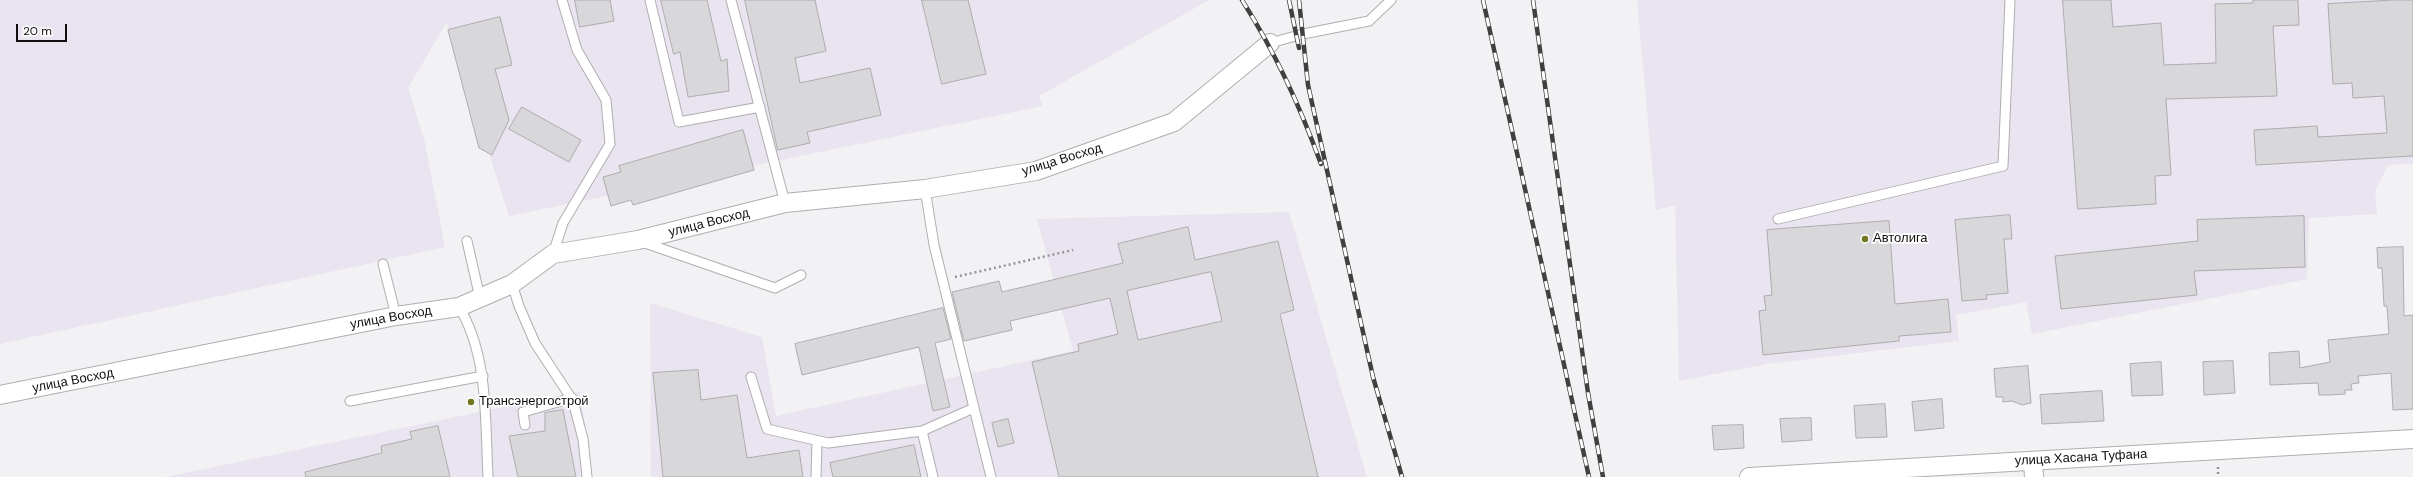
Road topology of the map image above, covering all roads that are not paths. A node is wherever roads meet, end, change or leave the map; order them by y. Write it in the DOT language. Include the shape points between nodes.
graph roads {
  1 [pos="562,0"];
  2 [pos="650,0"];
  3 [pos="731,0"];
  4 [pos="1391,0"];
  5 [pos="2010,0"];
  6 [pos="1270,43"];
  7 [pos="760,107"];
  8 [pos="925,189"];
  9 [pos="785,203"];
  10 [pos="1778,219"];
  11 [pos="638,240"];
  12 [pos="467,241"];
  13 [pos="553,254"];
  14 [pos="383,264"];
  15 [pos="801,275"];
  16 [pos="512,284"];
  17 [pos="480,298"];
  18 [pos="459,307"];
  19 [pos="396,316"];
  20 [pos="483,376"];
  21 [pos="751,377"];
  22 [pos="0,395"];
  23 [pos="572,398"];
  24 [pos="350,401"];
  25 [pos="974,408"];
  26 [pos="525,425"];
  27 [pos="922,431"];
  28 [pos="2413,439"];
  29 [pos="817,441"];
  30 [pos="2034,469"];
  31 [pos="488,477"];
  32 [pos="587,477"];
  33 [pos="816,477"];
  34 [pos="933,477"];
  35 [pos="991,477"];
  36 [pos="1749,477"];
  1 -- 13 [label="lane" via="577,50 606,100 610,144 563,223"];
  2 -- 7 [label="lane" via="679,122"];
  3 -- 7 [label="lane"];
  4 -- 6 [label="lane, улица Восход" via="1369,21"];
  5 -- 10 [label="lane" via="2003,166"];
  6 -- 8 [label="street, улица Восход" via="1174,122 1036,170"];
  7 -- 9 [label="lane"];
  8 -- 9 [label="street, улица Восход"];
  8 -- 25 [label="lane" via="934,245"];
  9 -- 11 [label="street, улица Восход"];
  11 -- 13 [label="street, улица Восход"];
  11 -- 15 [label="lane" via="776,288"];
  12 -- 17 [label="lane"];
  13 -- 16 [label="street, улица Восход"];
  14 -- 19 [label="lane"];
  16 -- 17 [label="street, улица Восход"];
  16 -- 23 [label="lane" via="536,343"];
  17 -- 18 [label="street, улица Восход"];
  18 -- 19 [label="street, улица Восход"];
  18 -- 20 [label="lane" via="465,317"];
  19 -- 22 [label="street, улица Восход"];
  20 -- 24 [label="lane"];
  20 -- 31 [label="lane"];
  21 -- 29 [label="lane" via="767,429"];
  23 -- 26 [label="lane" via="523,412"];
  23 -- 32 [label="lane" via="583,439"];
  25 -- 27 [label="lane"];
  25 -- 35 [label="lane"];
  27 -- 29 [label="lane" via="828,443"];
  27 -- 34 [label="lane"];
  28 -- 30 [label="street, улица Хасана Туфана"];
  29 -- 33 [label="lane"];
  30 -- 36 [label="street, улица Хасана Туфана"];
}
